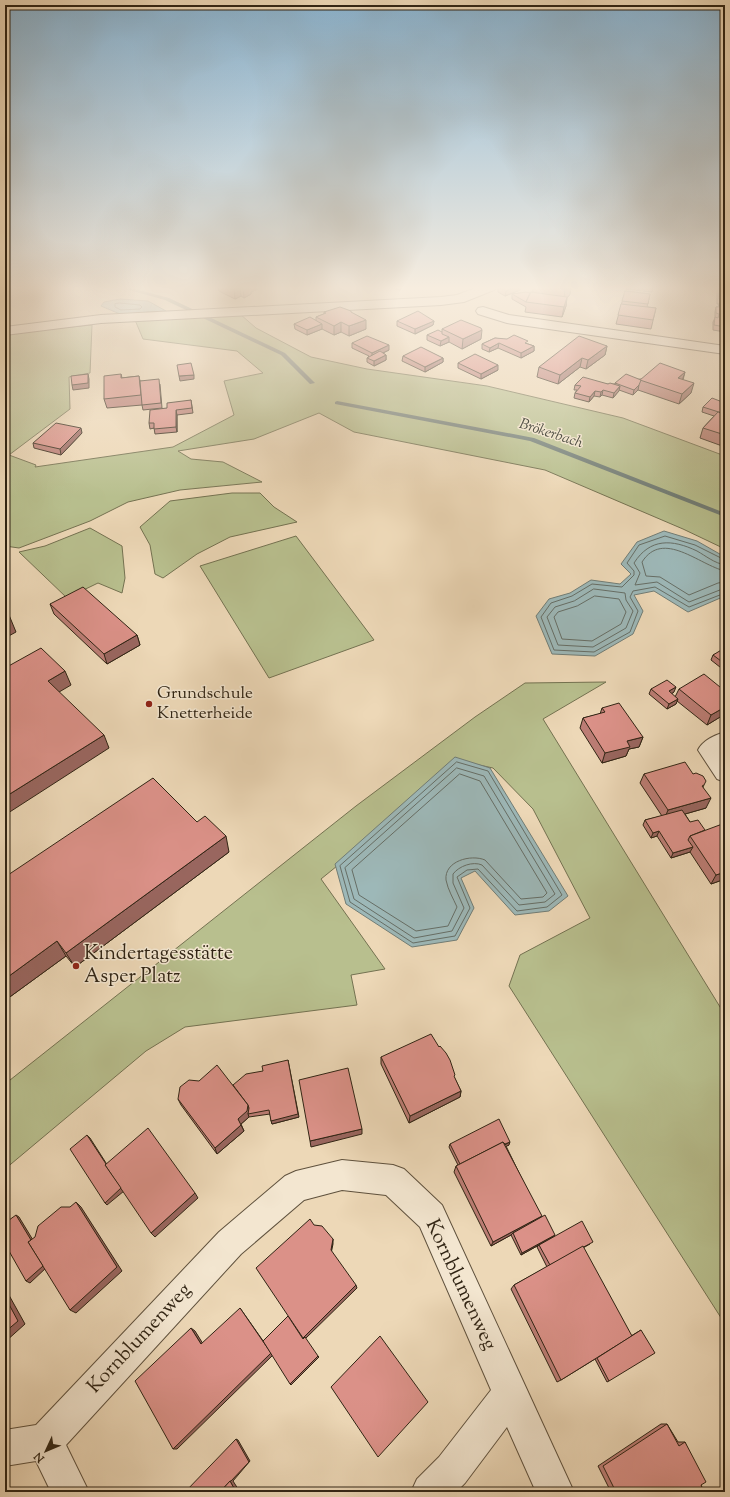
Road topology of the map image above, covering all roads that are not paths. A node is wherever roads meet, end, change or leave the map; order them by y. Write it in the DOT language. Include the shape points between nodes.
graph roads {
  1 [pos="725,740"];
  2 [pos="725,773"];
  3 [pos="510,1394"];
  4 [pos="46,1441"];
  5 [pos="5,1448"];
  6 [pos="70,1492"];
  7 [pos="430,1492"];
  8 [pos="555,1492"];
  1 -- 2 [label="street" via="709,750"];
  3 -- 4 [label="street, Kornblumenweg" via="430,1216 394,1180 342,1175 296,1187 230,1243"];
  3 -- 7 [label="street" via="452,1470"];
  3 -- 8 [label="street, Kornblumenweg"];
  4 -- 5 [label="street"];
  4 -- 6 [label="street"];
}
